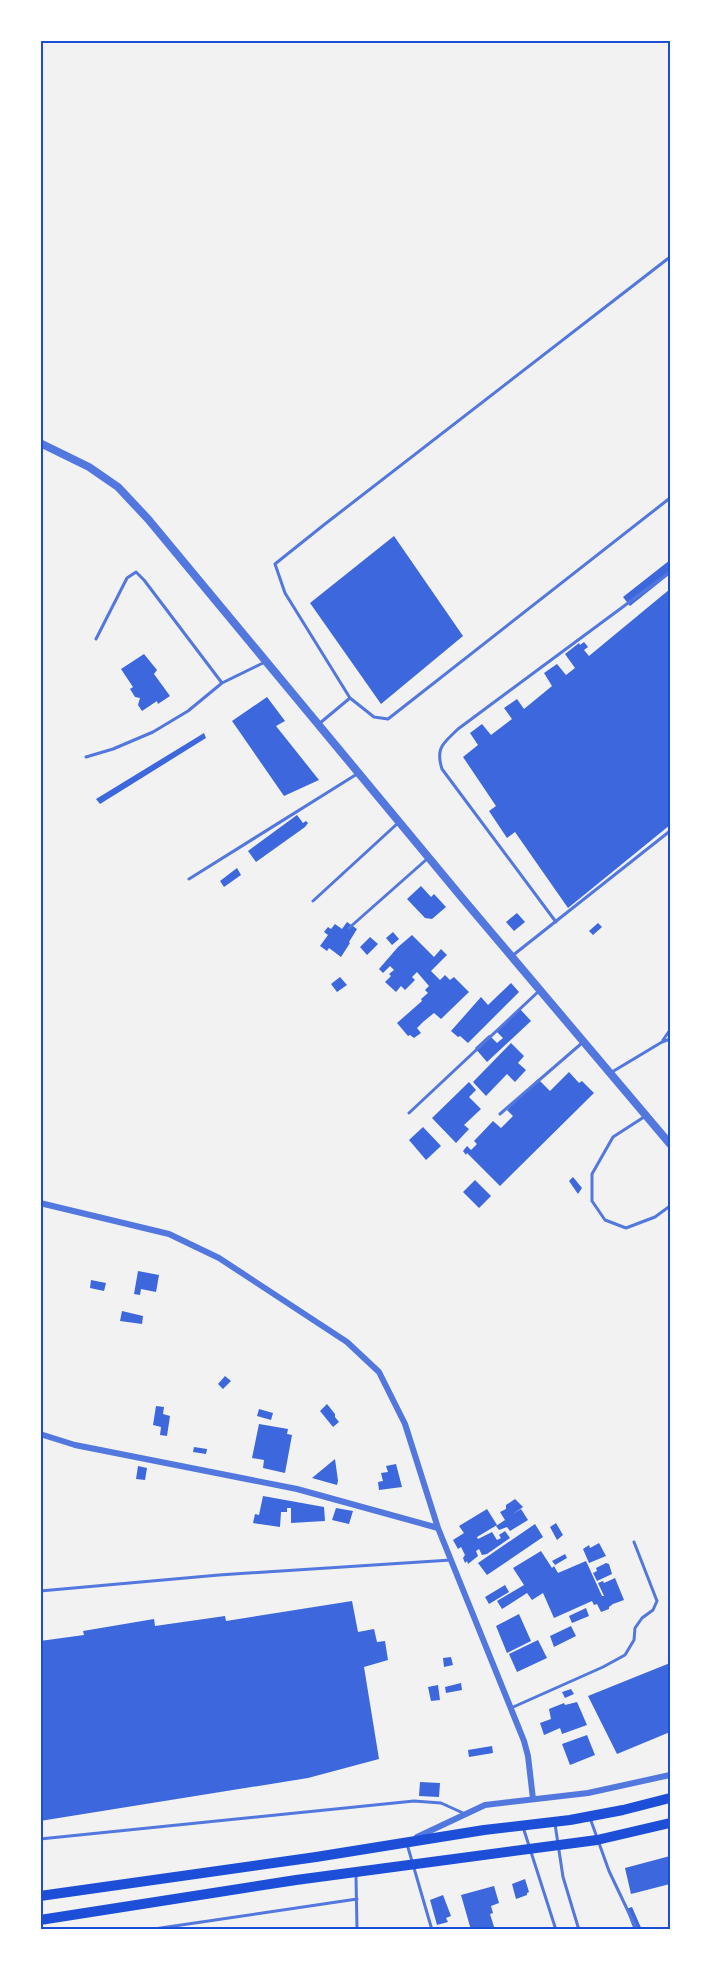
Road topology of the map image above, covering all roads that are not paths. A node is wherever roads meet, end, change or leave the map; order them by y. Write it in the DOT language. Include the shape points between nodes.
graph roads {
  1 [pos="670,257"];
  2 [pos="40,443"];
  3 [pos="670,498"];
  4 [pos="670,572"];
  5 [pos="96,639"];
  6 [pos="266,661"];
  7 [pos="222,683"];
  8 [pos="350,698"];
  9 [pos="318,724"];
  10 [pos="86,757"];
  11 [pos="358,773"];
  12 [pos="399,822"];
  13 [pos="670,831"];
  14 [pos="429,857"];
  15 [pos="189,879"];
  16 [pos="313,902"];
  17 [pos="556,922"];
  18 [pos="350,928"];
  19 [pos="512,957"];
  20 [pos="540,990"];
  21 [pos="670,1030"];
  22 [pos="670,1039"];
  23 [pos="583,1042"];
  24 [pos="662,1042"];
  25 [pos="610,1073"];
  26 [pos="409,1113"];
  27 [pos="500,1114"];
  28 [pos="645,1116"];
  29 [pos="670,1144"];
  30 [pos="40,1203"];
  31 [pos="670,1206"];
  32 [pos="40,1434"];
  33 [pos="438,1528"];
  34 [pos="634,1542"];
  35 [pos="451,1560"];
  36 [pos="40,1591"];
  37 [pos="511,1708"];
  38 [pos="670,1775"];
  39 [pos="670,1798"];
  40 [pos="532,1799"];
  41 [pos="465,1814"];
  42 [pos="590,1816"];
  43 [pos="554,1822"];
  44 [pos="670,1823"];
  45 [pos="522,1826"];
  46 [pos="40,1839"];
  47 [pos="597,1840"];
  48 [pos="407,1842"];
  49 [pos="558,1845"];
  50 [pos="529,1849"];
  51 [pos="412,1864"];
  52 [pos="356,1871"];
  53 [pos="40,1896"];
  54 [pos="357,1899"];
  55 [pos="40,1920"];
  56 [pos="147,1929"];
  57 [pos="357,1929"];
  58 [pos="432,1929"];
  59 [pos="556,1929"];
  60 [pos="579,1929"];
  61 [pos="637,1929"];
  1 -- 8 [label="lane" via="275,564 285,593"];
  2 -- 6 [label="street" via="89,467 118,487"];
  3 -- 8 [label="lane" via="388,719 374,717"];
  4 -- 17 [label="lane" via="458,729 441,746 438,756 442,769"];
  5 -- 7 [label="lane" via="127,578 136,572"];
  6 -- 7 [label="lane"];
  6 -- 9 [label="street"];
  7 -- 10 [label="lane" via="188,711 153,732"];
  8 -- 9 [label="lane"];
  9 -- 11 [label="street"];
  11 -- 12 [label="street"];
  11 -- 15 [label="lane"];
  12 -- 14 [label="street"];
  12 -- 16 [label="lane"];
  13 -- 17 [label="lane"];
  14 -- 18 [label="lane"];
  14 -- 19 [label="street"];
  17 -- 19 [label="lane"];
  19 -- 20 [label="street"];
  20 -- 23 [label="street"];
  20 -- 26 [label="lane"];
  21 -- 24 [label="lane"];
  22 -- 24 [label="lane"];
  23 -- 25 [label="street"];
  23 -- 27 [label="lane"];
  24 -- 25 [label="lane"];
  25 -- 28 [label="street"];
  28 -- 29 [label="street"];
  28 -- 31 [label="lane" via="613,1137 592,1174 592,1201 605,1220 626,1228"];
  30 -- 33 [label="street" via="169,1234 219,1258 347,1342 379,1372 393,1398"];
  32 -- 33 [label="street" via="75,1445 297,1489"];
  33 -- 35 [label="street"];
  34 -- 37 [label="lane" via="657,1601 635,1628 634,1640 625,1655"];
  35 -- 36 [label="lane"];
  35 -- 37 [label="street"];
  37 -- 40 [label="street" via="528,1756"];
  38 -- 40 [label="street" via="588,1793"];
  39 -- 42 [label="highway"];
  40 -- 41 [label="street" via="484,1805"];
  41 -- 46 [label="lane" via="441,1803 414,1801"];
  41 -- 48 [label="street"];
  42 -- 43 [label="highway"];
  42 -- 47 [label="lane"];
  43 -- 45 [label="highway"];
  43 -- 49 [label="lane"];
  44 -- 47 [label="highway"];
  45 -- 48 [label="highway"];
  45 -- 50 [label="lane"];
  47 -- 49 [label="highway"];
  47 -- 61 [label="lane"];
  48 -- 51 [label="lane"];
  48 -- 53 [label="highway"];
  49 -- 50 [label="highway"];
  49 -- 60 [label="lane"];
  50 -- 51 [label="highway"];
  50 -- 59 [label="lane"];
  51 -- 52 [label="highway"];
  51 -- 58 [label="lane"];
  52 -- 54 [label="lane"];
  52 -- 55 [label="highway"];
  54 -- 56 [label="lane"];
  54 -- 57 [label="lane"];
}
